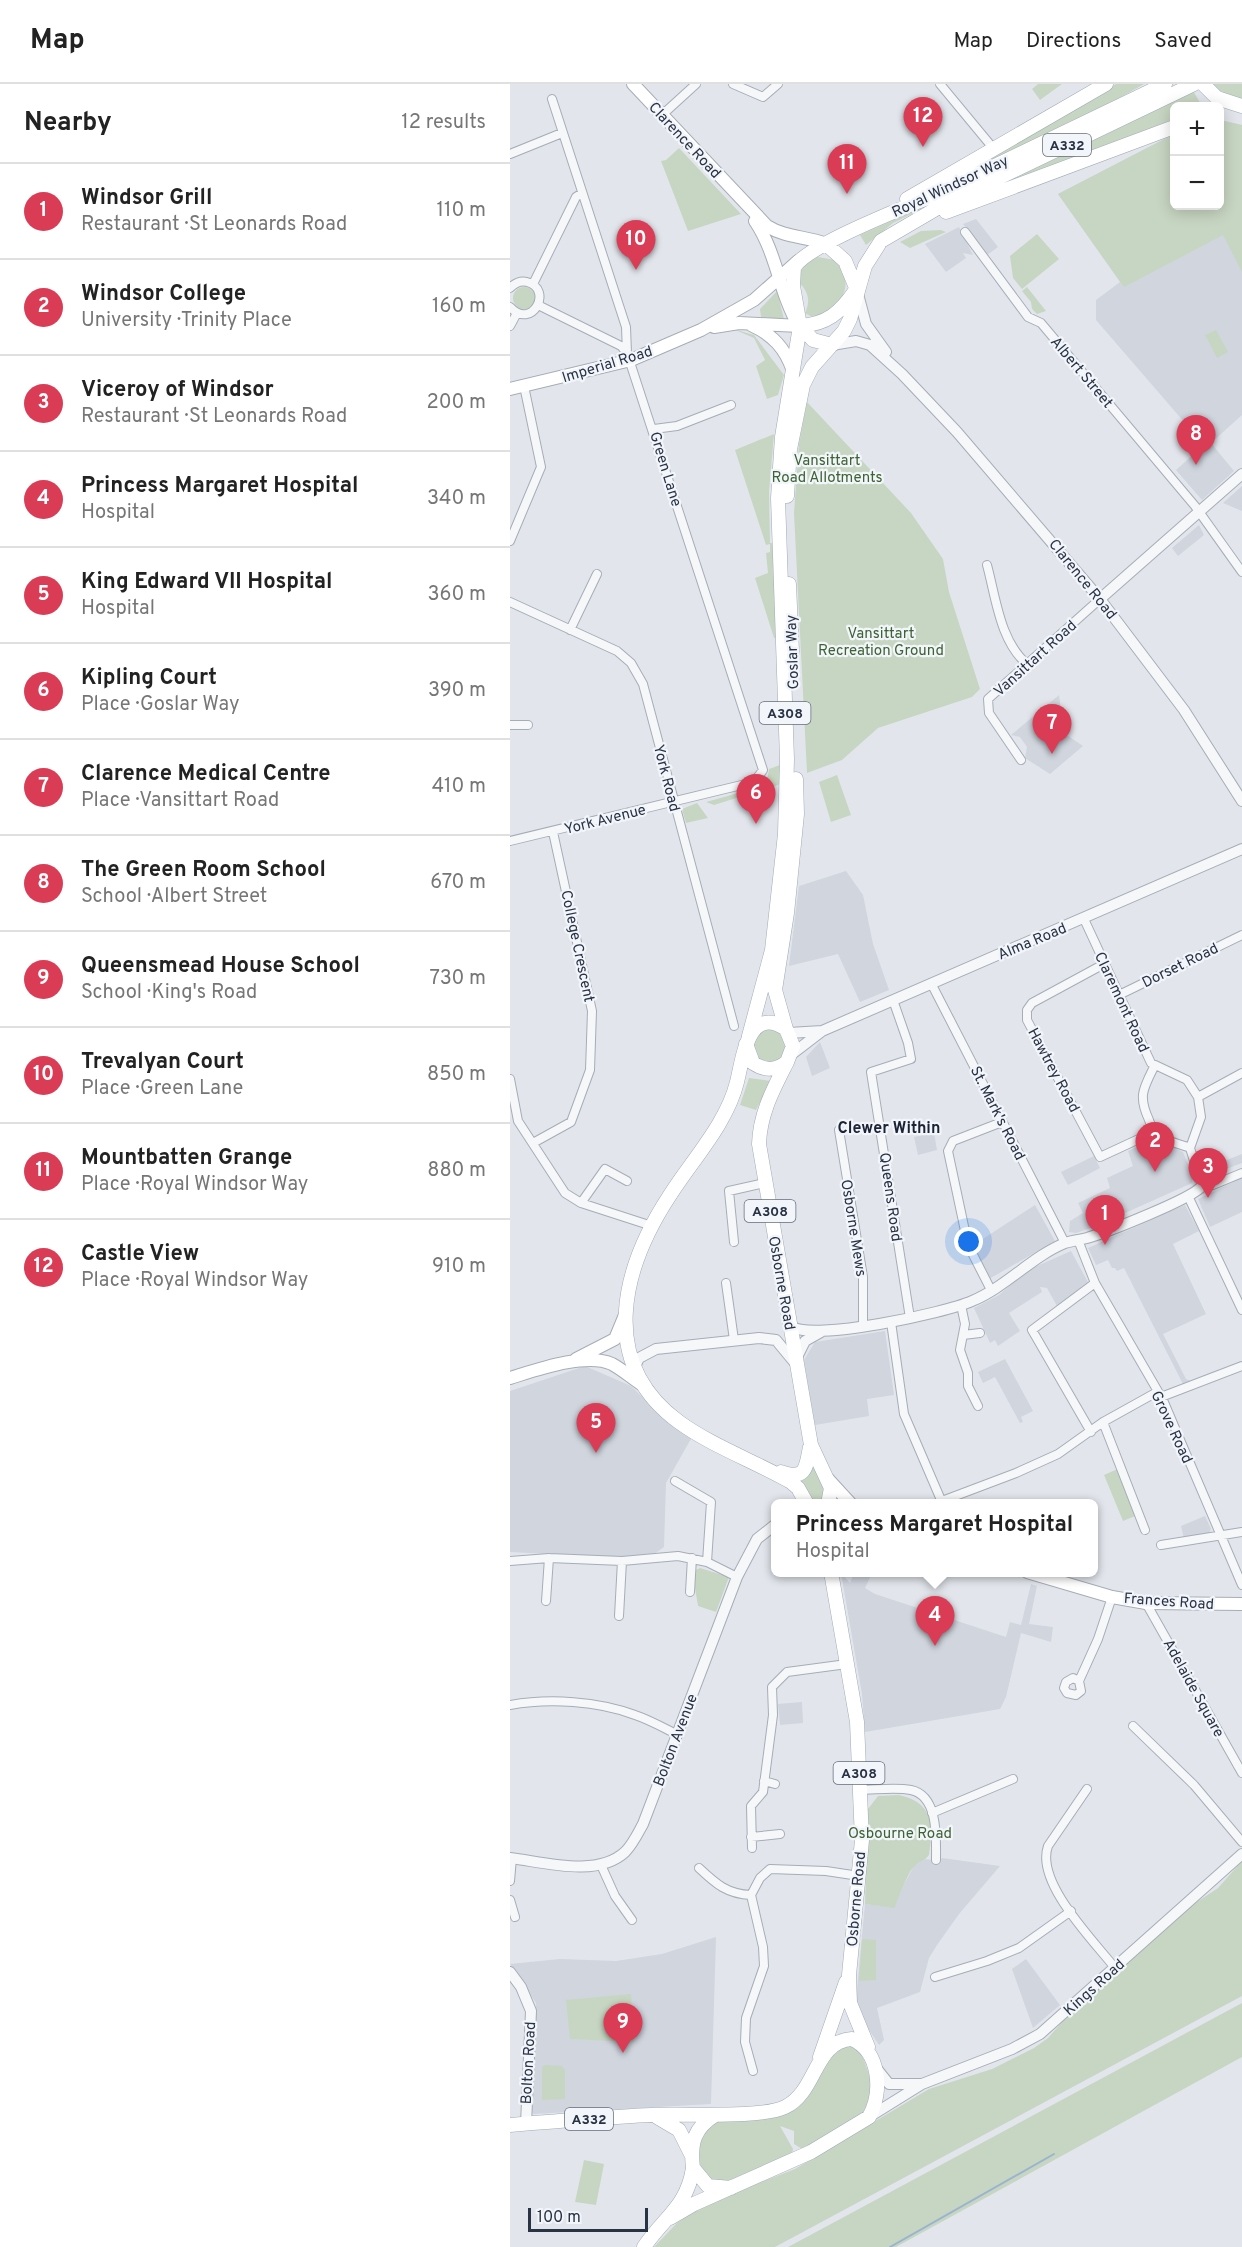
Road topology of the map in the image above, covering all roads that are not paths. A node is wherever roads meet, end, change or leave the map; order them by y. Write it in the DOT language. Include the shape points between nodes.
graph roads {
  1 [pos="633,84"];
  2 [pos="696,84"];
  3 [pos="733,84"];
  4 [pos="778,84"];
  5 [pos="940,84"];
  6 [pos="1106,84"];
  7 [pos="1165,84"];
  8 [pos="1194,84"];
  9 [pos="1203,84"];
  10 [pos="1153,97"];
  11 [pos="552,99"];
  12 [pos="1238,106"];
  13 [pos="662,115"];
  14 [pos="1170,129"];
  15 [pos="562,133"];
  16 [pos="993,148"];
  17 [pos="510,154"];
  18 [pos="582,193"];
  19 [pos="737,196"];
  20 [pos="865,225"];
  21 [pos="904,226"];
  22 [pos="965,232"];
  23 [pos="826,244"];
  24 [pos="798,261"];
  25 [pos="779,276"];
  26 [pos="532,284"];
  27 [pos="510,288"];
  28 [pos="857,290"];
  29 [pos="538,305"];
  30 [pos="513,310"];
  31 [pos="746,323"];
  32 [pos="510,326"];
  33 [pos="797,326"];
  34 [pos="700,330"];
  35 [pos="832,345"];
  36 [pos="629,356"];
  37 [pos="793,371"];
  38 [pos="902,374"];
  39 [pos="524,386"];
  40 [pos="510,389"];
  41 [pos="731,405"];
  42 [pos="654,429"];
  43 [pos="1242,474"];
  44 [pos="1200,512"];
  45 [pos="510,540"];
  46 [pos="987,565"];
  47 [pos="1242,572"];
  48 [pos="597,574"];
  49 [pos="1100,599"];
  50 [pos="510,602"];
  51 [pos="570,630"];
  52 [pos="1028,665"];
  53 [pos="510,725"];
  54 [pos="528,725"];
  55 [pos="1021,760"];
  56 [pos="699,796"];
  57 [pos="1242,801"];
  58 [pos="673,802"];
  59 [pos="553,832"];
  60 [pos="510,841"];
  61 [pos="1242,849"];
  62 [pos="1084,919"];
  63 [pos="1242,935"];
  64 [pos="1104,964"];
  65 [pos="931,983"];
  66 [pos="1119,995"];
  67 [pos="893,1000"];
  68 [pos="734,1026"];
  69 [pos="787,1031"];
  70 [pos="822,1031"];
  71 [pos="748,1040"];
  72 [pos="789,1058"];
  73 [pos="1155,1067"];
  74 [pos="1242,1073"];
  75 [pos="510,1079"];
  76 [pos="1198,1096"];
  77 [pos="1002,1122"];
  78 [pos="839,1130"];
  79 [pos="1154,1132"];
  80 [pos="533,1143"];
  81 [pos="1190,1148"];
  82 [pos="1242,1173"];
  83 [pos="627,1181"];
  84 [pos="765,1183"];
  85 [pos="1202,1186"];
  86 [pos="1188,1196"];
  87 [pos="581,1203"];
  88 [pos="652,1226"];
  89 [pos="1078,1240"];
  90 [pos="734,1242"];
  91 [pos="1065,1243"];
  92 [pos="726,1283"];
  93 [pos="1095,1283"];
  94 [pos="991,1290"];
  95 [pos="961,1305"];
  96 [pos="1242,1310"];
  97 [pos="626,1313"];
  98 [pos="910,1318"];
  99 [pos="891,1322"];
  100 [pos="790,1326"];
  101 [pos="863,1326"];
  102 [pos="824,1331"];
  103 [pos="980,1333"];
  104 [pos="963,1335"];
  105 [pos="734,1340"];
  106 [pos="796,1362"];
  107 [pos="567,1363"];
  108 [pos="1242,1366"];
  109 [pos="634,1369"];
  110 [pos="510,1378"];
  111 [pos="644,1386"];
  112 [pos="1159,1395"];
  113 [pos="978,1406"];
  114 [pos="1103,1422"];
  115 [pos="1090,1431"];
  116 [pos="811,1445"];
  117 [pos="765,1467"];
  118 [pos="826,1476"];
  119 [pos="675,1481"];
  120 [pos="802,1499"];
  121 [pos="829,1499"];
  122 [pos="847,1499"];
  123 [pos="937,1499"];
  124 [pos="946,1499"];
  125 [pos="771,1528"];
  126 [pos="1145,1530"];
  127 [pos="1242,1532"];
  128 [pos="1220,1535"];
  129 [pos="1161,1545"];
  130 [pos="549,1558"];
  131 [pos="692,1558"];
  132 [pos="510,1561"];
  133 [pos="622,1561"];
  134 [pos="707,1562"];
  135 [pos="737,1577"];
  136 [pos="832,1577"];
  137 [pos="1044,1577"];
  138 [pos="1242,1585"];
  139 [pos="690,1592"];
  140 [pos="1112,1597"];
  141 [pos="546,1601"];
  142 [pos="1146,1603"];
  143 [pos="1242,1604"];
  144 [pos="620,1616"];
  145 [pos="847,1664"];
  146 [pos="1079,1681"];
  147 [pos="510,1705"];
  148 [pos="1133,1726"];
  149 [pos="678,1735"];
  150 [pos="1242,1773"];
  151 [pos="1013,1779"];
  152 [pos="764,1781"];
  153 [pos="775,1784"];
  154 [pos="1087,1789"];
  155 [pos="859,1790"];
  156 [pos="932,1813"];
  157 [pos="780,1834"];
  158 [pos="751,1837"];
  159 [pos="1242,1842"];
  160 [pos="752,1848"];
  161 [pos="1242,1854"];
  162 [pos="511,1858"];
  163 [pos="936,1860"];
  164 [pos="601,1865"];
  165 [pos="699,1868"];
  166 [pos="859,1876"];
  167 [pos="510,1881"];
  168 [pos="751,1895"];
  169 [pos="510,1900"];
  170 [pos="1071,1911"];
  171 [pos="515,1917"];
  172 [pos="632,1920"];
  173 [pos="1115,1968"];
  174 [pos="510,1972"];
  175 [pos="849,1976"];
  176 [pos="935,1977"];
  177 [pos="872,2058"];
  178 [pos="818,2062"];
  179 [pos="753,2070"];
  180 [pos="922,2084"];
  181 [pos="718,2113"];
  182 [pos="652,2115"];
  183 [pos="869,2117"];
  184 [pos="526,2124"];
  185 [pos="510,2125"];
  186 [pos="692,2162"];
  187 [pos="736,2187"];
  188 [pos="670,2218"];
  189 [pos="645,2247"];
  1 -- 13 [label="main road, Clarence Road"];
  2 -- 13 [label="street"];
  3 -- 4 [label="street" via="764,97"];
  5 -- 16 [label="street"];
  6 -- 16 [label="main road"];
  7 -- 10 [label="main road, Royal Windsor Way / A332"];
  8 -- 10 [label="main road, Royal Windsor Way / A332"];
  9 -- 12 [label="main road" via="1217,98"];
  10 -- 20 [label="main road, Royal Windsor Way / A332"];
  10 -- 21 [label="main road, Royal Windsor Way / A332"];
  11 -- 15 [label="street, Green Lane"];
  13 -- 19 [label="main road, Clarence Road"];
  14 -- 21 [label="main road"];
  15 -- 17 [label="street"];
  15 -- 18 [label="street, Green Lane"];
  16 -- 20 [label="main road"];
  18 -- 26 [label="street" via="576,197"];
  18 -- 36 [label="street, Green Lane" via="626,327"];
  19 -- 23 [label="main road, Clarence Road" via="776,232"];
  19 -- 25 [label="main road, Clarence Road" via="763,232"];
  20 -- 23 [label="main road, Royal Windsor Way / A332"];
  21 -- 28 [label="main road, Royal Windsor Way / A332" via="874,249"];
  22 -- 44 [label="street, Albert Street" via="1028,317 1041,323"];
  23 -- 24 [label="main road, Royal Windsor Way"];
  23 -- 28 [label="main road, Clarence Road" via="845,261"];
  24 -- 25 [label="main road, Imperial Road"];
  24 -- 33 [label="main road" via="792,275"];
  25 -- 33 [label="main road, Clarence Road"];
  25 -- 34 [label="main road, Imperial Road" via="754,300"];
  26 -- 27 [label="street" via="518,282"];
  26 -- 29 [label="street" via="539,294"];
  28 -- 33 [label="main road, Imperial Road" via="833,317 817,325"];
  28 -- 35 [label="main road, Goslar Way / A308" via="850,319"];
  28 -- 38 [label="street, Clarence Road" via="870,331"];
  29 -- 30 [label="street" via="531,312"];
  29 -- 36 [label="street" via="621,346"];
  30 -- 32 [label="street"];
  31 -- 33 [label="main road, Imperial Road"];
  31 -- 34 [label="main road, Imperial Road"];
  31 -- 37 [label="main road" via="777,341"];
  33 -- 35 [label="main road" via="813,340"];
  33 -- 37 [label="main road, Goslar Way / A308"];
  34 -- 36 [label="main road, Imperial Road"];
  35 -- 38 [label="street, Clarence Road" via="856,341 867,344"];
  35 -- 69 [label="main road, Goslar Way / A308" via="812,367 803,385 790,449 786,537 797,814 775,990"];
  36 -- 39 [label="main road, Imperial Road"];
  36 -- 42 [label="street, Green Lane"];
  37 -- 71 [label="main road, Goslar Way / A308" via="782,437 778,498 787,759 785,834 772,950"];
  38 -- 49 [label="street, Clarence Road" via="965,441"];
  39 -- 40 [label="main road, Imperial Road"];
  39 -- 45 [label="street" via="541,467"];
  41 -- 42 [label="street" via="677,426"];
  42 -- 56 [label="street, Green Lane" via="763,764 762,774 754,782"];
  43 -- 44 [label="street, Vansittart Road"];
  44 -- 47 [label="street, Albert Street"];
  44 -- 49 [label="street, Vansittart Road"];
  46 -- 52 [label="street" via="1005,629 1015,652"];
  48 -- 51 [label="street"];
  49 -- 52 [label="street, Vansittart Road"];
  49 -- 57 [label="street, Clarence Road" via="1184,710"];
  50 -- 51 [label="street, York Road"];
  51 -- 58 [label="street, York Road" via="617,651 643,684"];
  52 -- 55 [label="street, Vansittart Road" via="988,699 987,706"];
  53 -- 54 [label="street"];
  56 -- 58 [label="street, York Avenue"];
  58 -- 59 [label="street, York Avenue"];
  58 -- 68 [label="street, York Road"];
  59 -- 60 [label="street, York Avenue"];
  59 -- 80 [label="street, College Crescent" via="592,1011 590,1070 571,1122"];
  61 -- 62 [label="street, Alma Road"];
  62 -- 64 [label="street, Claremont Road"];
  62 -- 65 [label="street, Alma Road"];
  63 -- 66 [label="street, Dorset Road"];
  64 -- 66 [label="street, Claremont Road"];
  64 -- 79 [label="street, Hawtrey Road" via="1032,1003 1027,1020 1100,1157"];
  65 -- 67 [label="street, Alma Road"];
  65 -- 77 [label="street, St. Mark's Road"];
  66 -- 73 [label="street, Claremont Road"];
  67 -- 70 [label="street, Alma Road"];
  67 -- 98 [label="street, Queens Road" via="911,1059 871,1072"];
  69 -- 70 [label="street, Alma Road"];
  69 -- 71 [label="main road" via="767,1023 759,1025"];
  69 -- 72 [label="main road, A308" via="793,1041"];
  70 -- 72 [label="street, Alma Road"];
  71 -- 72 [label="main road" via="748,1055 760,1068 773,1070"];
  71 -- 88 [label="main road, A308" via="734,1096"];
  72 -- 84 [label="main road, Osborne Road / A308" via="760,1122"];
  73 -- 76 [label="street, Claremont Road" via="1187,1080"];
  73 -- 79 [label="street" via="1141,1102"];
  74 -- 76 [label="street"];
  75 -- 80 [label="street" via="518,1121"];
  76 -- 81 [label="street" via="1201,1116"];
  77 -- 91 [label="street, St. Mark's Road"];
  77 -- 94 [label="street" via="953,1141 948,1151 968,1245"];
  78 -- 101 [label="street, Osborne Mews" via="863,1277"];
  79 -- 81 [label="street"];
  80 -- 87 [label="street" via="565,1193"];
  81 -- 85 [label="street"];
  82 -- 85 [label="street"];
  83 -- 87 [label="street" via="604,1169"];
  84 -- 90 [label="street" via="729,1191"];
  84 -- 100 [label="main road, Osborne Road / A308"];
  85 -- 86 [label="street"];
  86 -- 89 [label="street"];
  86 -- 96 [label="street"];
  87 -- 88 [label="street"];
  88 -- 97 [label="main road, A308" via="637,1264"];
  89 -- 91 [label="street"];
  89 -- 93 [label="street, Grove Road"];
  91 -- 94 [label="street"];
  92 -- 105 [label="street"];
  93 -- 112 [label="street, Grove Road"];
  93 -- 115 [label="street" via="1032,1330"];
  94 -- 95 [label="street"];
  95 -- 98 [label="street"];
  95 -- 104 [label="street"];
  97 -- 107 [label="main road" via="615,1339"];
  97 -- 109 [label="main road, A308" via="627,1351"];
  98 -- 99 [label="street"];
  99 -- 101 [label="street"];
  99 -- 123 [label="street" via="904,1414"];
  100 -- 102 [label="street" via="800,1331"];
  100 -- 106 [label="main road, Osborne Road / A308"];
  101 -- 102 [label="street"];
  102 -- 106 [label="street" via="805,1341"];
  103 -- 104 [label="street"];
  104 -- 113 [label="street" via="960,1350 968,1386"];
  105 -- 106 [label="street" via="776,1340"];
  105 -- 109 [label="street" via="656,1349 639,1358"];
  106 -- 116 [label="main road, Osborne Road / A308"];
  107 -- 110 [label="main road"];
  107 -- 111 [label="main road" via="603,1361"];
  108 -- 112 [label="street"];
  109 -- 111 [label="main road, A308"];
  111 -- 117 [label="main road, A308" via="678,1421"];
  112 -- 114 [label="street"];
  112 -- 128 [label="street, Grove Road"];
  114 -- 115 [label="street"];
  114 -- 126 [label="street"];
  115 -- 124 [label="street" via="1047,1459"];
  116 -- 117 [label="main road" via="807,1466 800,1473 786,1474"];
  116 -- 118 [label="main road, Osborne Road / A308"];
  117 -- 120 [label="main road, A308" via="795,1485"];
  118 -- 121 [label="main road, Osborne Road / A308" via="832,1492"];
  118 -- 122 [label="main road"];
  119 -- 134 [label="street" via="711,1502"];
  125 -- 135 [label="street, Bolton Avenue" via="757,1539"];
  127 -- 128 [label="street"];
  128 -- 129 [label="street"];
  128 -- 138 [label="street, Grove Road"];
  130 -- 132 [label="street"];
  130 -- 133 [label="street"];
  130 -- 141 [label="street"];
  131 -- 133 [label="street"];
  131 -- 134 [label="street"];
  131 -- 139 [label="street"];
  133 -- 144 [label="street"];
  134 -- 135 [label="street"];
  135 -- 149 [label="street, Bolton Avenue"];
  136 -- 145 [label="main road, Osborne Road / A308"];
  137 -- 140 [label="main road, Frances Road"];
  140 -- 142 [label="main road, Frances Road"];
  140 -- 146 [label="street"];
  142 -- 143 [label="main road, Frances Road"];
  142 -- 150 [label="street, Adelaide Square"];
  145 -- 152 [label="street" via="787,1672 777,1678 771,1687 773,1715 763,1759"];
  145 -- 155 [label="main road, Osborne Road / A308" via="857,1722"];
  147 -- 149 [label="street" via="529,1701 603,1706 637,1715"];
  148 -- 159 [label="street" via="1194,1785"];
  149 -- 164 [label="street, Bolton Avenue" via="633,1842 625,1852"];
  151 -- 156 [label="street"];
  152 -- 153 [label="street"];
  152 -- 158 [label="street" via="763,1792 751,1806"];
  154 -- 170 [label="street" via="1048,1845 1045,1856 1049,1875"];
  155 -- 156 [label="street" via="911,1790 924,1797"];
  155 -- 166 [label="main road, Osborne Road / A308"];
  156 -- 163 [label="street"];
  157 -- 158 [label="street"];
  158 -- 160 [label="street"];
  161 -- 173 [label="street, Kings Road"];
  162 -- 164 [label="street"];
  162 -- 167 [label="street"];
  164 -- 172 [label="street" via="615,1896"];
  165 -- 168 [label="street" via="721,1888 733,1894"];
  166 -- 168 [label="street" via="770,1869"];
  166 -- 175 [label="main road, Osborne Road / A308"];
  168 -- 179 [label="street" via="764,1966 746,2018 745,2042"];
  169 -- 171 [label="street"];
  170 -- 173 [label="street"];
  170 -- 176 [label="street" via="1018,1948"];
  173 -- 180 [label="street, Kings Road" via="1040,2034"];
  174 -- 184 [label="street, Bolton Road" via="531,2011"];
  175 -- 177 [label="main road, Osborne Road / A308" via="850,2004"];
  175 -- 178 [label="main road, Osborne Road / A308"];
  177 -- 178 [label="main road" via="860,2042 844,2039"];
  177 -- 180 [label="street, Kings Road" via="889,2084"];
  177 -- 183 [label="main road, Osborne Road" via="876,2099"];
  178 -- 181 [label="main road, Osborne Road" via="804,2093 783,2108"];
  180 -- 183 [label="street, Kings Road"];
  181 -- 182 [label="main road, A332"];
  181 -- 186 [label="main road" via="701,2123"];
  182 -- 184 [label="main road, A332"];
  182 -- 186 [label="main road" via="679,2130"];
  183 -- 187 [label="main road" via="811,2152"];
  184 -- 185 [label="main road, A332"];
  186 -- 187 [label="main road" via="708,2186"];
  186 -- 188 [label="main road" via="690,2187"];
  187 -- 188 [label="main road"];
  188 -- 189 [label="main road"];
}
